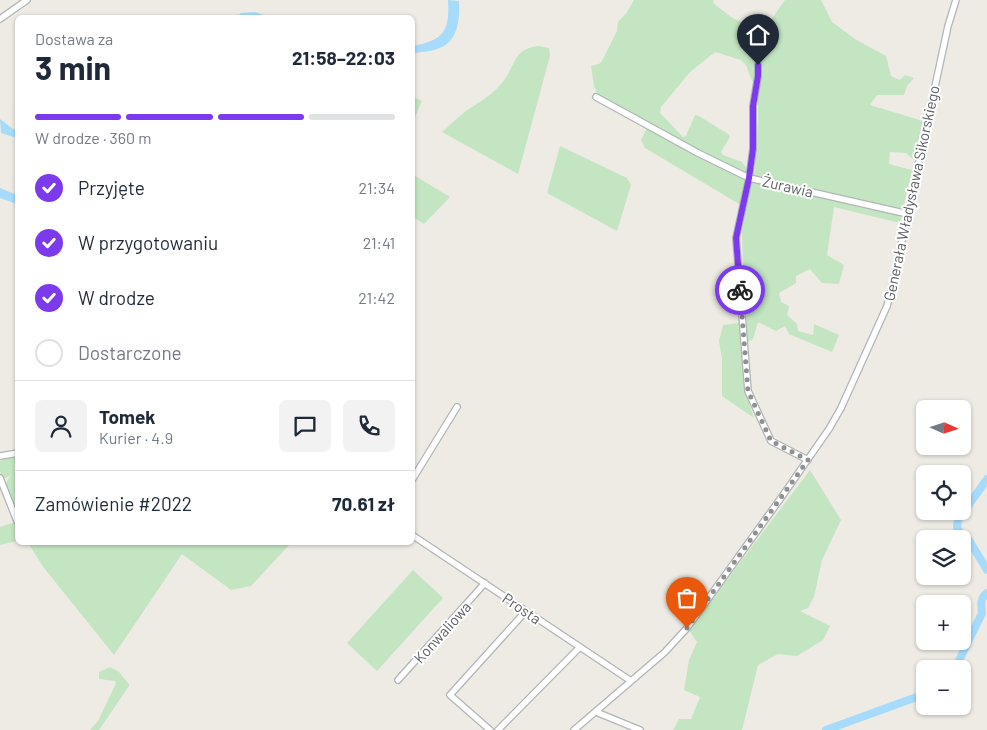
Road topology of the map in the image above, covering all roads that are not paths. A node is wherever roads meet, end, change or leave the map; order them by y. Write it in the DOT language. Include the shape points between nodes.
graph roads {
  1 [pos="27,0"];
  2 [pos="956,0"];
  3 [pos="0,18"];
  4 [pos="758,65"];
  5 [pos="596,97"];
  6 [pos="749,178"];
  7 [pos="908,214"];
  8 [pos="457,407"];
  9 [pos="15,454"];
  10 [pos="0,456"];
  11 [pos="808,460"];
  12 [pos="415,475"];
  13 [pos="0,478"];
  14 [pos="15,514"];
  15 [pos="415,537"];
  16 [pos="485,583"];
  17 [pos="526,611"];
  18 [pos="580,647"];
  19 [pos="398,680"];
  20 [pos="631,681"];
  21 [pos="596,712"];
  22 [pos="490,730"];
  23 [pos="498,730"];
  24 [pos="574,730"];
  25 [pos="640,730"];
  1 -- 3 [label="street"];
  2 -- 7 [label="street, Generała Władysława Sikorskiego"];
  4 -- 6 [label="street"];
  5 -- 6 [label="street, Żurawia"];
  6 -- 7 [label="street, Żurawia"];
  6 -- 11 [label="street" via="736,238 748,391 771,441"];
  7 -- 11 [label="street, Generała Władysława Sikorskiego" via="887,306 841,408"];
  8 -- 12 [label="street"];
  9 -- 10 [label="street"];
  11 -- 20 [label="street, Generała Władysława Sikorskiego" via="687,628 666,652"];
  13 -- 14 [label="street"];
  15 -- 16 [label="street, Prosta"];
  16 -- 17 [label="street, Prosta"];
  16 -- 19 [label="street, Konwaliowa"];
  17 -- 18 [label="street, Prosta"];
  17 -- 22 [label="street" via="450,695"];
  18 -- 20 [label="street, Prosta"];
  18 -- 23 [label="street"];
  20 -- 21 [label="street, Generała Władysława Sikorskiego"];
  21 -- 24 [label="street, Generała Władysława Sikorskiego"];
  21 -- 25 [label="street"];
}
